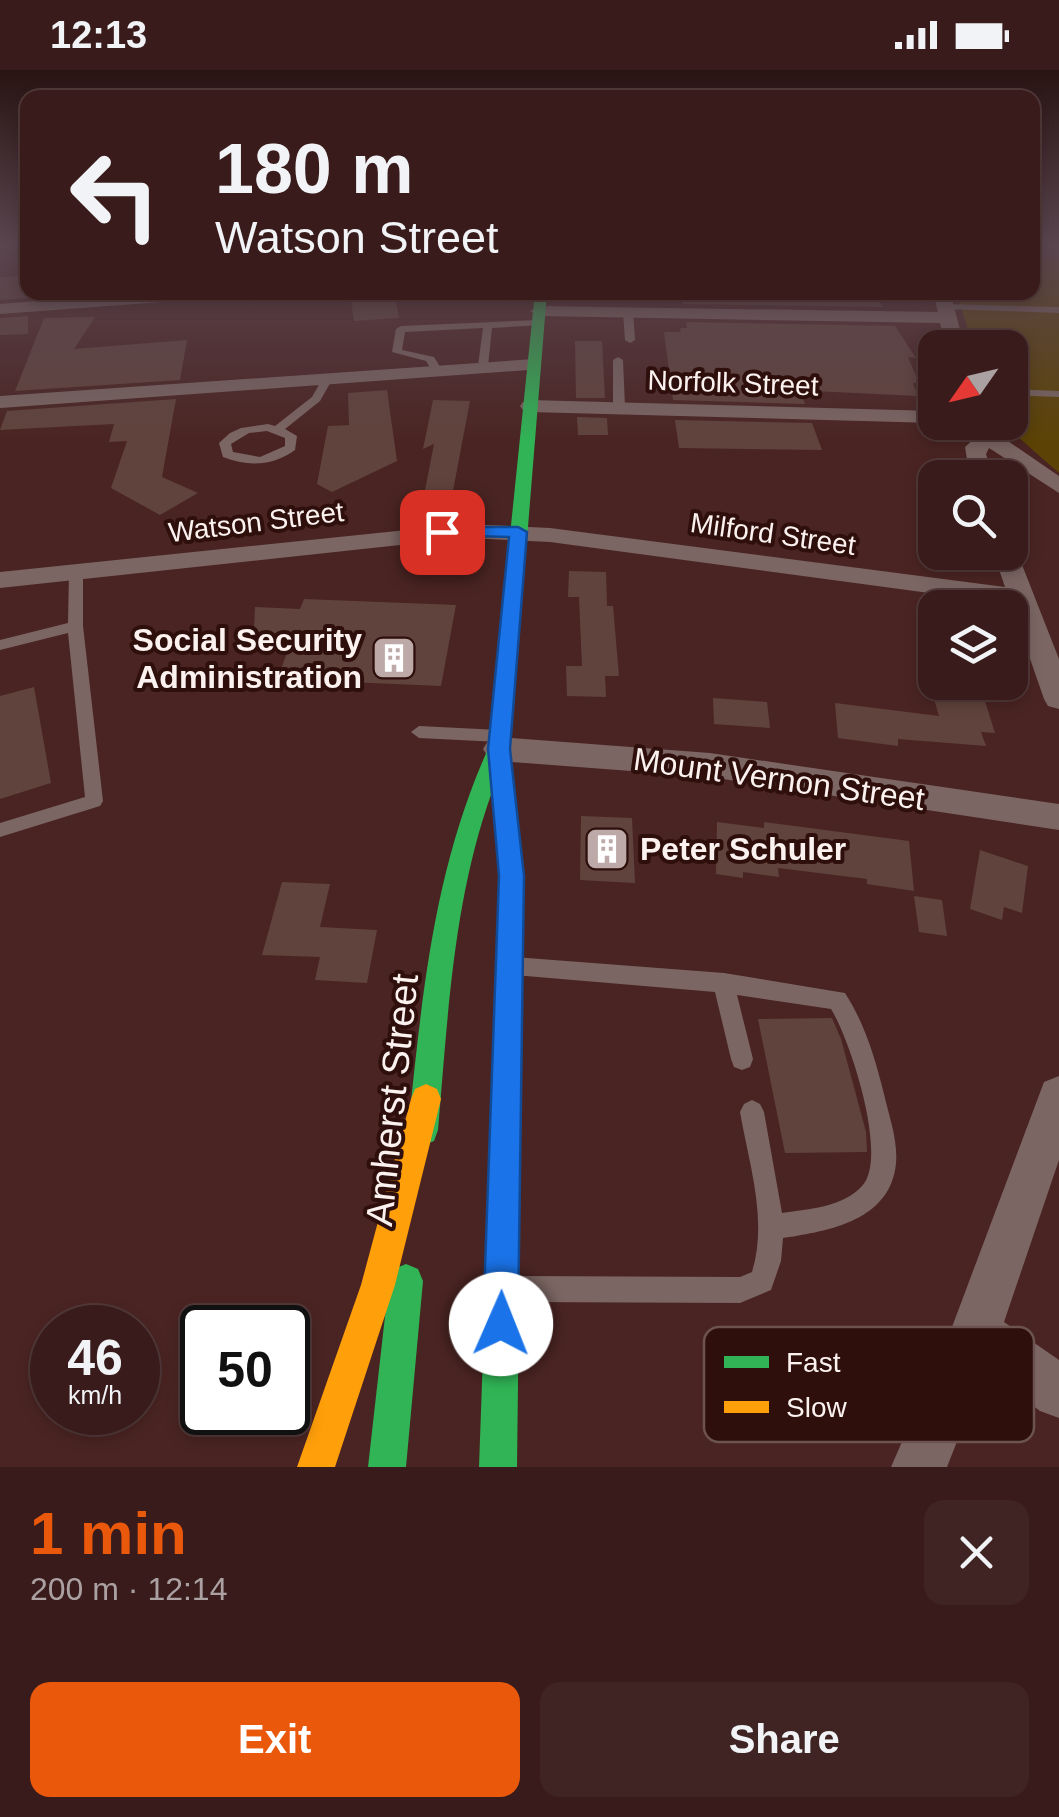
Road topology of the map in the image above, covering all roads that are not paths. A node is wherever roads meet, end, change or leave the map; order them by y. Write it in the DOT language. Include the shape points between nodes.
graph roads {
  1 [pos="532,311"];
  2 [pos="539,311"];
  3 [pos="604,311"];
  4 [pos="670,311"];
  5 [pos="628,312"];
  6 [pos="488,324"];
  7 [pos="630,340"];
  8 [pos="618,360"];
  9 [pos="534,365"];
  10 [pos="482,366"];
  11 [pos="437,370"];
  12 [pos="328,378"];
  13 [pos="1028,393"];
  14 [pos="1059,394"];
  15 [pos="0,402"];
  16 [pos="530,406"];
  17 [pos="619,408"];
  18 [pos="918,416"];
  19 [pos="278,428"];
  20 [pos="997,440"];
  21 [pos="1059,486"];
  22 [pos="518,532"];
  23 [pos="76,573"];
  24 [pos="0,580"];
  25 [pos="966,590"];
  26 [pos="1028,618"];
  27 [pos="75,626"];
  28 [pos="0,646"];
  29 [pos="1059,699"];
  30 [pos="420,732"];
  31 [pos="499,742"];
  32 [pos="1059,818"];
  33 [pos="0,830"];
  34 [pos="510,966"];
  35 [pos="724,983"];
  36 [pos="742,1059"];
  37 [pos="1059,1097"];
  38 [pos="426,1099"];
  39 [pos="752,1112"];
  40 [pos="771,1227"];
  41 [pos="502,1289"];
  42 [pos="977,1327"];
  43 [pos="1034,1374"];
  44 [pos="1059,1392"];
  45 [pos="930,1442"];
  46 [pos="316,1467"];
  47 [pos="387,1467"];
  48 [pos="498,1467"];
  49 [pos="920,1467"];
  1 -- 6 [label="lane"];
  2 -- 9 [label="main road, Amherst Street"];
  3 -- 5 [label="street"];
  4 -- 5 [label="street"];
  5 -- 7 [label="lane"];
  6 -- 10 [label="lane"];
  6 -- 11 [label="lane" via="401,329 397,352 430,359"];
  8 -- 17 [label="lane"];
  9 -- 10 [label="street"];
  9 -- 16 [label="main road, Amherst Street"];
  10 -- 11 [label="street"];
  11 -- 12 [label="street"];
  12 -- 15 [label="street"];
  12 -- 19 [label="lane" via="316,399"];
  13 -- 14 [label="lane"];
  16 -- 17 [label="street, Norfolk Street"];
  16 -- 22 [label="main road, Amherst Street"];
  17 -- 18 [label="street, Norfolk Street"];
  19 -- 19 [label="lane" via="293,441 276,456 243,460 224,449 229,438 246,430"];
  20 -- 21 [label="street"];
  22 -- 23 [label="street, Watson Street" via="409,534"];
  22 -- 25 [label="street, Milford Street"];
  22 -- 31 [label="main road, Amherst Street"];
  23 -- 24 [label="street, Watson Street"];
  23 -- 27 [label="lane"];
  26 -- 29 [label="street"];
  27 -- 28 [label="lane"];
  27 -- 33 [label="lane" via="94,801"];
  30 -- 31 [label="lane"];
  31 -- 32 [label="street, Mount Vernon Street"];
  31 -- 34 [label="main road, Amherst Street" via="510,843"];
  31 -- 38 [label="main road, Amherst Street" via="476,791 456,868"];
  34 -- 35 [label="lane"];
  34 -- 41 [label="main road, Amherst Street"];
  35 -- 36 [label="lane"];
  35 -- 40 [label="lane" via="836,1000 862,1046 880,1135 884,1166 856,1207"];
  37 -- 42 [label="street"];
  38 -- 46 [label="main road" via="361,1344"];
  38 -- 47 [label="main road, Amherst Street"];
  39 -- 40 [label="lane"];
  40 -- 41 [label="lane" via="772,1256 762,1281 740,1290"];
  41 -- 48 [label="main road, Amherst Street"];
  43 -- 44 [label="street"];
  45 -- 49 [label="street"];
}
